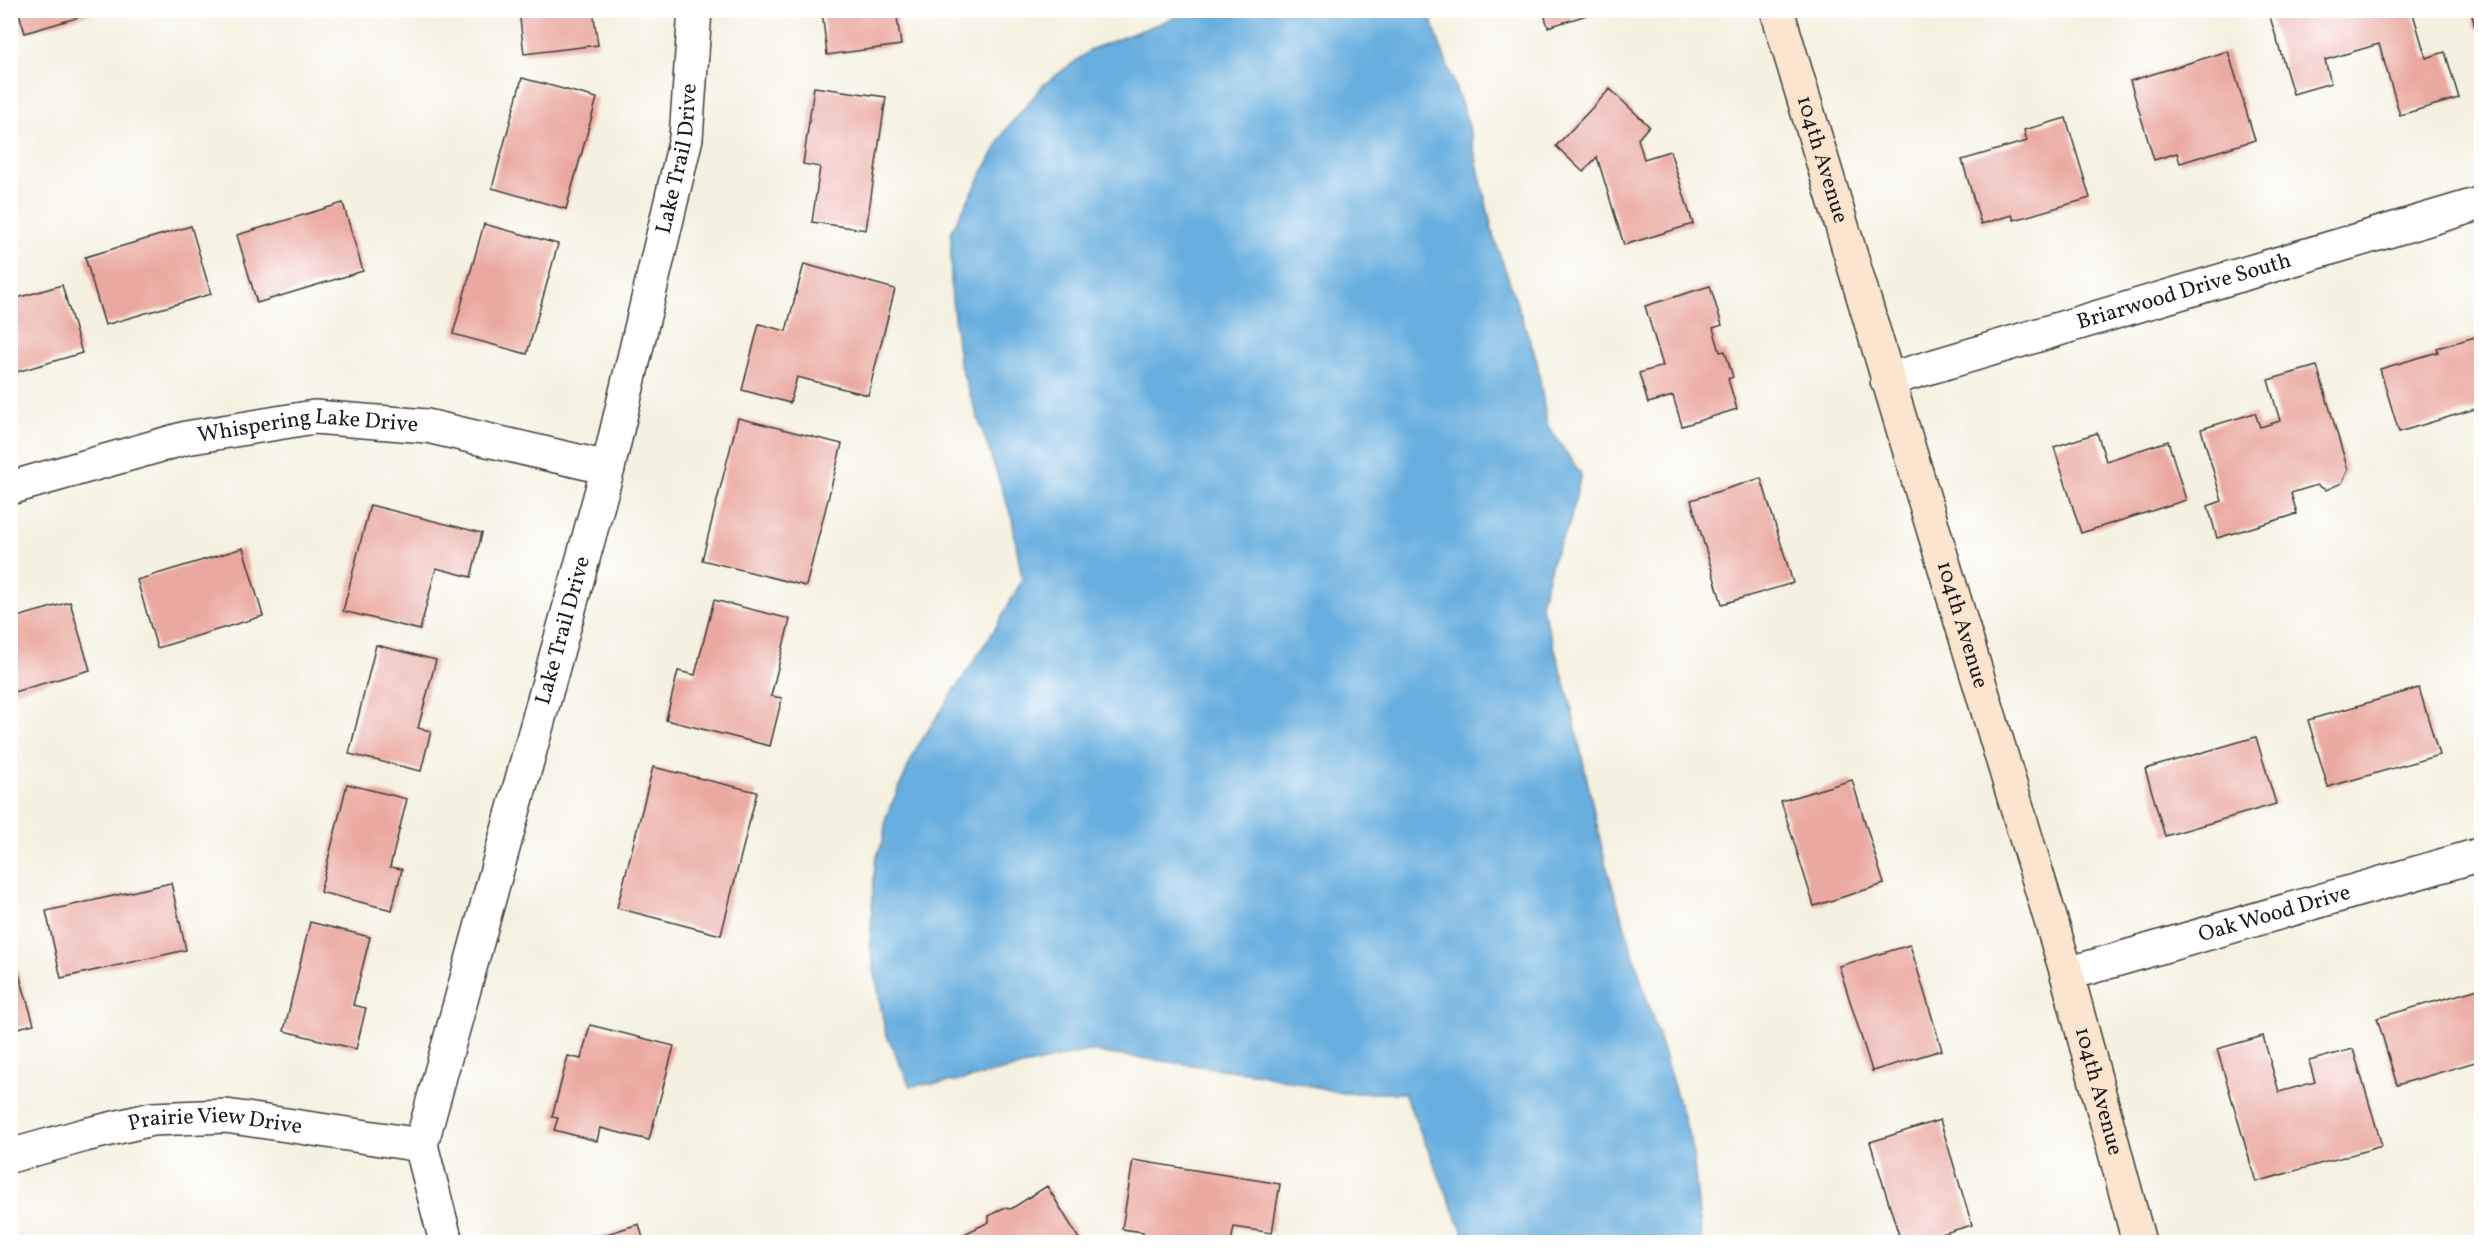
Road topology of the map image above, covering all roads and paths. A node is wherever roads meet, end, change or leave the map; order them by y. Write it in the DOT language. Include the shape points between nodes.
graph roads {
  1 [pos="695,10"];
  2 [pos="1777,10"];
  3 [pos="2481,202"];
  4 [pos="1887,380"];
  5 [pos="608,468"];
  6 [pos="10,488"];
  7 [pos="2481,854"];
  8 [pos="2067,974"];
  9 [pos="421,1145"];
  10 [pos="10,1156"];
  11 [pos="446,1242"];
  12 [pos="2139,1242"];
  1 -- 5 [label="street, Lake Trail Drive" via="686,138"];
  2 -- 4 [label="street, 104th Avenue"];
  3 -- 4 [label="street, Briarwood Drive South"];
  4 -- 8 [label="street, 104th Avenue"];
  5 -- 6 [label="street, Whispering Lake Drive" via="427,426 314,417 186,438"];
  5 -- 9 [label="street, Lake Trail Drive"];
  7 -- 8 [label="street, Oak Wood Drive"];
  8 -- 12 [label="street, 104th Avenue"];
  9 -- 10 [label="street, Prairie View Drive" via="226,1116 152,1119"];
  9 -- 11 [label="street, Lake Trail Drive"];
}
